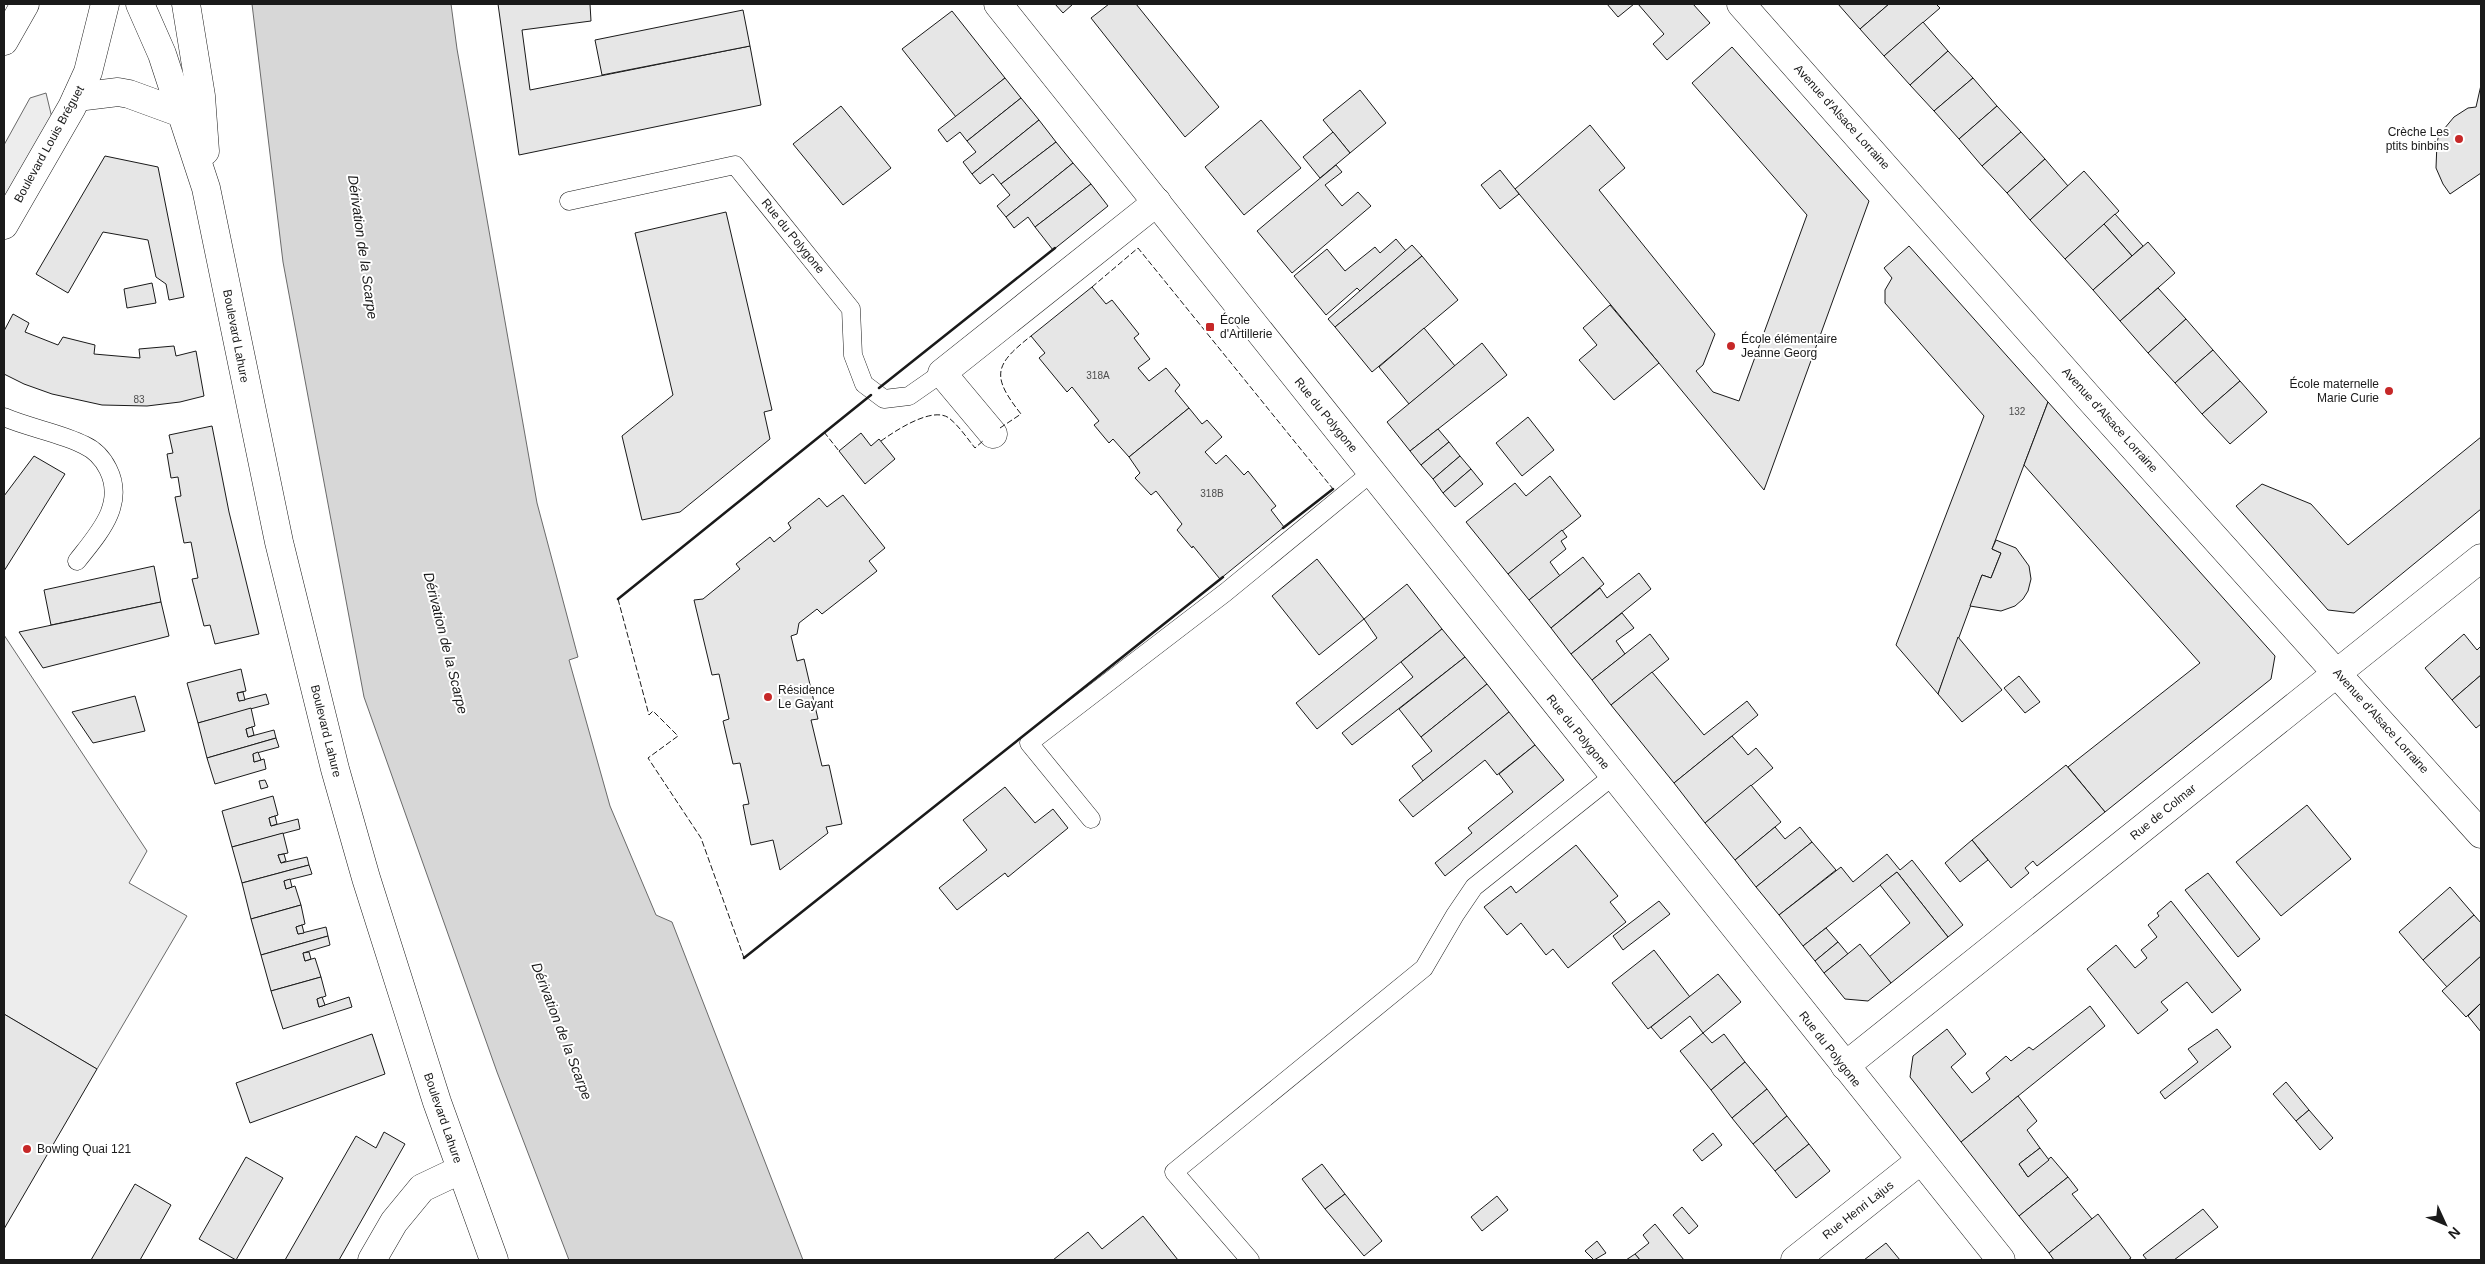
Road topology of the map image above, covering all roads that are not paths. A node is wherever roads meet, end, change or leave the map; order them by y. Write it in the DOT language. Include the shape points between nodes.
graph roads {
  1 [pos="24,4"];
  2 [pos="105,4"];
  3 [pos="140,4"];
  4 [pos="186,4"];
  5 [pos="998,4"];
  6 [pos="1741,4"];
  7 [pos="4,41"];
  8 [pos="77,97"];
  9 [pos="181,113"];
  10 [pos="206,188"];
  11 [pos="569,201"];
  12 [pos="1157,202"];
  13 [pos="4,225"];
  14 [pos="942,373"];
  15 [pos="4,417"];
  16 [pos="993,434"];
  17 [pos="1371,472"];
  18 [pos="2481,558"];
  19 [pos="77,561"];
  20 [pos="2337,672"];
  21 [pos="1613,776"];
  22 [pos="1091,819"];
  23 [pos="2481,834"];
  24 [pos="1845,1066"];
  25 [pos="1921,1160"];
  26 [pos="460,1170"];
  27 [pos="372,1260"];
  28 [pos="494,1260"];
  29 [pos="1250,1260"];
  30 [pos="1795,1260"];
  31 [pos="2001,1260"];
  1 -- 7 [label="street"];
  2 -- 8 [label="street, Boulevard Louis Bréguet" via="88,72"];
  3 -- 9 [label="street, Boulevard Lahure" via="162,54"];
  4 -- 10 [label="street, Boulevard Lahure" via="201,96"];
  5 -- 12 [label="street, Rue du Polygone"];
  6 -- 20 [label="street, Avenue d'Alsace Lorraine" via="2089,398"];
  8 -- 9 [label="street" via="118,92"];
  8 -- 13 [label="street, Boulevard Louis Bréguet"];
  9 -- 10 [label="street, Boulevard Lahure"];
  10 -- 26 [label="street, Boulevard Lahure" via="279,542 335,769 389,955"];
  11 -- 14 [label="lane, Rue du Polygone" via="735,166 851,309 853,356 864,384 884,399 909,396"];
  12 -- 14 [label="street, Rue du Polygone"];
  12 -- 17 [label="street, Rue du Polygone"];
  14 -- 16 [label="street"];
  15 -- 19 [label="lane" via="85,445 104,461 115,488 112,506 105,524"];
  17 -- 21 [label="street, Rue du Polygone"];
  17 -- 22 [label="lane" via="1226,592 1029,743"];
  18 -- 20 [label="street, Rue de Colmar"];
  20 -- 23 [label="street, Avenue d'Alsace Lorraine"];
  20 -- 24 [label="street, Rue de Colmar"];
  21 -- 24 [label="street, Rue du Polygone"];
  21 -- 29 [label="lane" via="1474,888 1454,915 1424,968 1174,1172"];
  24 -- 25 [label="street, Rue du Polygone"];
  25 -- 30 [label="street, Rue Henri Lajus"];
  25 -- 31 [label="street, Rue du Polygone"];
  26 -- 27 [label="street" via="422,1188 394,1222"];
  26 -- 28 [label="street, Boulevard Lahure"];
}
